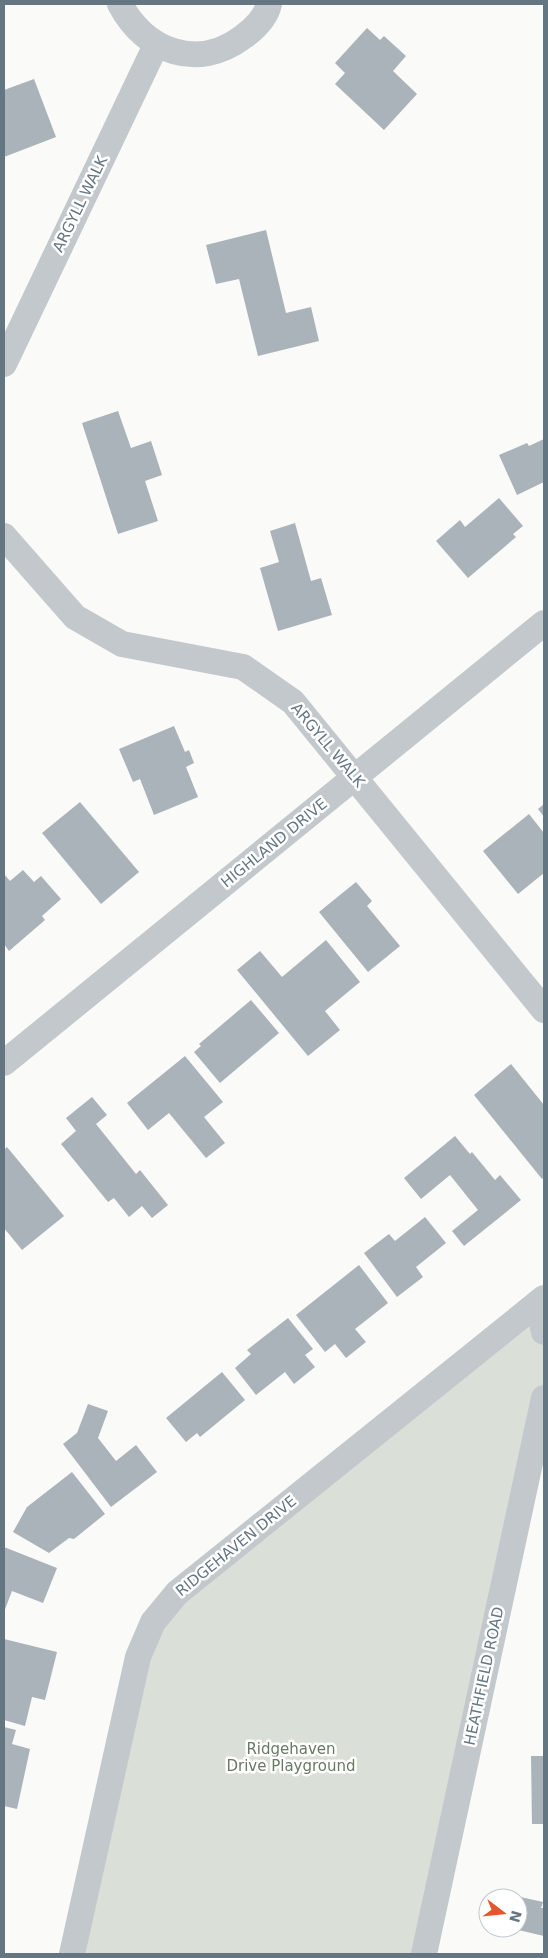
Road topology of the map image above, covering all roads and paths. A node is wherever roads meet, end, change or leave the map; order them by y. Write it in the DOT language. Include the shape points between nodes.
graph roads {
  1 [pos="120,4"];
  2 [pos="269,4"];
  3 [pos="156,45"];
  4 [pos="4,364"];
  5 [pos="4,536"];
  6 [pos="544,623"];
  7 [pos="355,778"];
  8 [pos="544,1010"];
  9 [pos="4,1063"];
  10 [pos="541,1301"];
  11 [pos="544,1332"];
  12 [pos="544,1398"];
  13 [pos="72,1954"];
  14 [pos="424,1954"];
  1 -- 3 [label="street" via="135,28"];
  2 -- 3 [label="street" via="253,30 232,46 207,54 181,53"];
  3 -- 4 [label="street, ARGYLL WALK"];
  5 -- 7 [label="street, ARGYLL WALK" via="75,617 122,644 242,667 293,702"];
  6 -- 7 [label="street, HIGHLAND DRIVE"];
  7 -- 8 [label="street, ARGYLL WALK"];
  7 -- 9 [label="street, HIGHLAND DRIVE"];
  10 -- 11 [label="street"];
  10 -- 13 [label="street, RIDGEHAVEN DRIVE" via="177,1593 153,1622 138,1657"];
  12 -- 14 [label="street, HEATHFIELD ROAD"];
}
